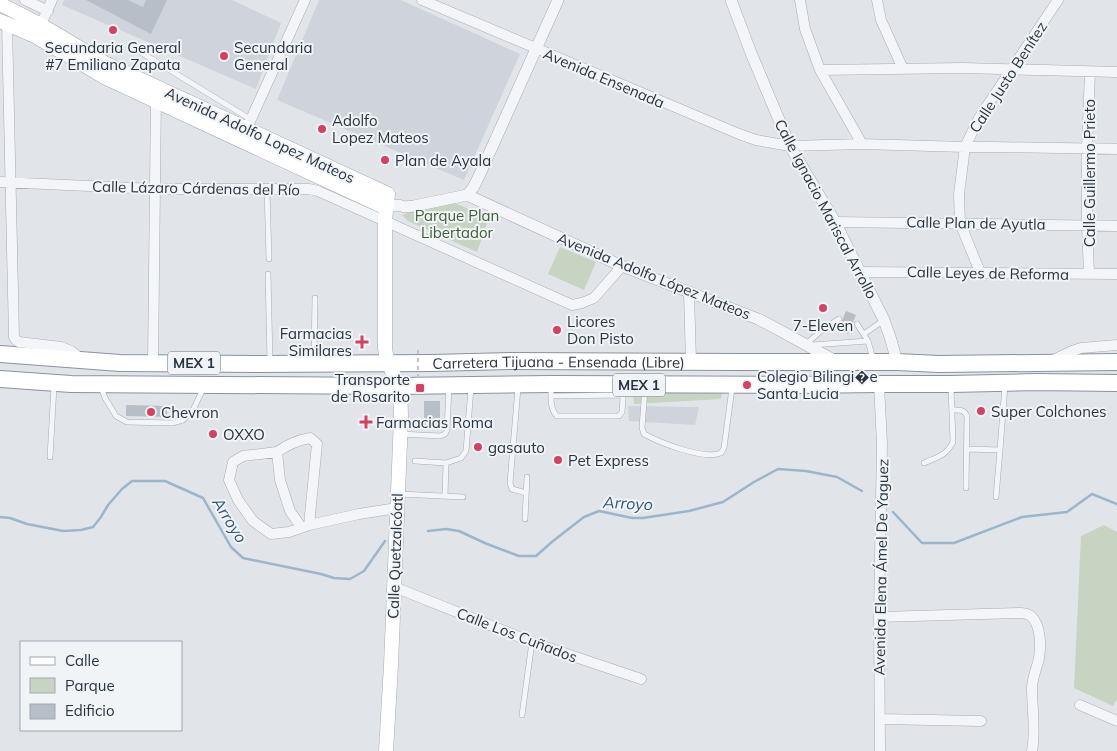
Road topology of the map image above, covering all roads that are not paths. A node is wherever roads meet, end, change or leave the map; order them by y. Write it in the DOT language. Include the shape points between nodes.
graph roads {
  1 [pos="25,0"];
  2 [pos="52,0"];
  3 [pos="304,0"];
  4 [pos="422,0"];
  5 [pos="558,0"];
  6 [pos="732,0"];
  7 [pos="738,0"];
  8 [pos="800,0"];
  9 [pos="877,0"];
  10 [pos="1058,0"];
  11 [pos="0,4"];
  12 [pos="48,11"];
  13 [pos="737,16"];
  14 [pos="3,22"];
  15 [pos="38,31"];
  16 [pos="536,49"];
  17 [pos="142,53"];
  18 [pos="903,69"];
  19 [pos="1012,69"];
  20 [pos="820,70"];
  21 [pos="1090,72"];
  22 [pos="1117,72"];
  23 [pos="157,93"];
  24 [pos="248,124"];
  25 [pos="862,144"];
  26 [pos="790,146"];
  27 [pos="966,148"];
  28 [pos="1087,149"];
  29 [pos="1117,149"];
  30 [pos="5,183"];
  31 [pos="267,188"];
  32 [pos="155,189"];
  33 [pos="467,196"];
  34 [pos="389,207"];
  35 [pos="835,222"];
  36 [pos="960,223"];
  37 [pos="1087,225"];
  38 [pos="1117,226"];
  39 [pos="268,259"];
  40 [pos="622,266"];
  41 [pos="860,272"];
  42 [pos="980,272"];
  43 [pos="268,274"];
  44 [pos="1090,274"];
  45 [pos="1117,274"];
  46 [pos="689,293"];
  47 [pos="316,298"];
  48 [pos="839,319"];
  49 [pos="884,320"];
  50 [pos="857,324"];
  51 [pos="864,334"];
  52 [pos="868,341"];
  53 [pos="805,345"];
  54 [pos="1117,345"];
  55 [pos="0,354"];
  56 [pos="83,361"];
  57 [pos="691,361"];
  58 [pos="388,362"];
  59 [pos="838,362"];
  60 [pos="873,362"];
  61 [pos="897,362"];
  62 [pos="1047,362"];
  63 [pos="1117,362"];
  64 [pos="153,363"];
  65 [pos="314,363"];
  66 [pos="270,364"];
  67 [pos="940,364"];
  68 [pos="0,379"];
  69 [pos="54,383"];
  70 [pos="1005,383"];
  71 [pos="1117,383"];
  72 [pos="100,384"];
  73 [pos="880,384"];
  74 [pos="951,384"];
  75 [pos="205,385"];
  76 [pos="449,385"];
  77 [pos="471,385"];
  78 [pos="518,385"];
  79 [pos="646,385"];
  80 [pos="732,385"];
  81 [pos="398,386"];
  82 [pos="551,390"];
  83 [pos="624,390"];
  84 [pos="952,410"];
  85 [pos="400,434"];
  86 [pos="966,449"];
  87 [pos="1000,450"];
  88 [pos="276,452"];
  89 [pos="50,457"];
  90 [pos="415,461"];
  91 [pos="446,463"];
  92 [pos="924,463"];
  93 [pos="527,477"];
  94 [pos="966,488"];
  95 [pos="526,493"];
  96 [pos="445,496"];
  97 [pos="463,497"];
  98 [pos="996,497"];
  99 [pos="397,501"];
  100 [pos="525,519"];
  101 [pos="305,526"];
  102 [pos="394,587"];
  103 [pos="879,617"];
  104 [pos="532,642"];
  105 [pos="641,679"];
  106 [pos="1080,705"];
  107 [pos="522,715"];
  108 [pos="880,720"];
  109 [pos="981,721"];
  110 [pos="1117,721"];
  111 [pos="386,751"];
  112 [pos="880,751"];
  113 [pos="1032,751"];
  1 -- 12 [label="street"];
  2 -- 12 [label="street"];
  3 -- 24 [label="street"];
  4 -- 16 [label="street, Avenida Ensenada"];
  5 -- 16 [label="street"];
  6 -- 13 [label="street, Calle Ignacio Mariscal Arrollo"];
  7 -- 13 [label="street"];
  8 -- 20 [label="street" via="805,29"];
  9 -- 18 [label="street"];
  10 -- 19 [label="street, Calle Justo Benítez"];
  11 -- 15 [label="main road, Avenida Adolfo Lopez Mateos"];
  12 -- 15 [label="street"];
  13 -- 26 [label="street, Calle Ignacio Mariscal Arrollo"];
  14 -- 15 [label="main road, Avenida Adolfo Lopez Mateos"];
  14 -- 30 [label="street"];
  15 -- 23 [label="main road, Avenida Adolfo Lopez Mateos" via="105,63"];
  16 -- 26 [label="street, Avenida Ensenada" via="739,134"];
  16 -- 33 [label="street"];
  17 -- 24 [label="lane"];
  18 -- 19 [label="street"];
  18 -- 20 [label="street"];
  19 -- 21 [label="street"];
  19 -- 27 [label="street, Calle Justo Benítez" via="979,118"];
  20 -- 25 [label="street"];
  21 -- 22 [label="street"];
  21 -- 28 [label="street, Calle Guillermo Prieto"];
  23 -- 24 [label="main road, Avenida Adolfo Lopez Mateos"];
  23 -- 32 [label="street"];
  23 -- 34 [label="main road, Avenida Adolfo Lopez Mateos"];
  24 -- 34 [label="main road, Avenida Adolfo Lopez Mateos"];
  25 -- 26 [label="street, Avenida Ensenada"];
  25 -- 27 [label="street, Avenida Ensenada"];
  26 -- 35 [label="street, Calle Ignacio Mariscal Arrollo"];
  27 -- 28 [label="street, Avenida Ensenada"];
  27 -- 36 [label="street, Calle Justo Benítez" via="959,194"];
  28 -- 29 [label="street, Avenida Ensenada"];
  28 -- 37 [label="street, Calle Guillermo Prieto"];
  30 -- 32 [label="street, Calle Lázaro Cárdenas del Río"];
  30 -- 56 [label="street" via="14,336 19,342 61,347"];
  31 -- 32 [label="street, Calle Lázaro Cárdenas del Río"];
  31 -- 34 [label="street, Calle Lázaro Cárdenas del Río" via="299,188"];
  31 -- 39 [label="lane"];
  32 -- 64 [label="street"];
  33 -- 34 [label="street" via="414,206"];
  33 -- 40 [label="street, Avenida Adolfo López Mateos"];
  34 -- 40 [label="street" via="572,305 594,298"];
  34 -- 58 [label="main road" via="385,348"];
  35 -- 36 [label="street, Calle Plan de Ayutla"];
  35 -- 41 [label="street, Calle Ignacio Mariscal Arrollo"];
  36 -- 37 [label="street, Calle Plan de Ayutla"];
  36 -- 42 [label="street, Calle Justo Benítez"];
  37 -- 38 [label="street, Calle Plan de Ayutla"];
  37 -- 44 [label="street, Calle Guillermo Prieto"];
  40 -- 46 [label="street, Avenida Adolfo López Mateos"];
  41 -- 42 [label="street, Calle Leyes de Reforma"];
  41 -- 49 [label="street, Calle Ignacio Mariscal Arrollo"];
  42 -- 44 [label="street, Calle Leyes de Reforma"];
  43 -- 66 [label="lane"];
  44 -- 45 [label="street, Calle Leyes de Reforma"];
  46 -- 53 [label="street, Avenida Adolfo López Mateos" via="758,319"];
  46 -- 57 [label="street"];
  47 -- 65 [label="lane"];
  48 -- 53 [label="lane"];
  49 -- 51 [label="lane"];
  49 -- 61 [label="street, Calle Ignacio Mariscal Arrollo"];
  50 -- 51 [label="lane"];
  51 -- 52 [label="lane"];
  52 -- 53 [label="lane"];
  52 -- 60 [label="lane"];
  53 -- 59 [label="street, Avenida Adolfo López Mateos"];
  54 -- 62 [label="street" via="1081,348"];
  55 -- 56 [label="highway, Carretera Tijuana - Ensenada (Libre) / MEX 1"];
  56 -- 64 [label="highway, Carretera Tijuana - Ensenada (Libre) / MEX 1"];
  57 -- 58 [label="highway, Carretera Tijuana - Ensenada (Libre) / MEX 1"];
  57 -- 59 [label="highway, Carretera Tijuana - Ensenada (Libre) / MEX 1"];
  58 -- 65 [label="highway, Carretera Tijuana - Ensenada (Libre) / MEX 1"];
  58 -- 81 [label="main road, Calle Quetzalcóatl"];
  59 -- 60 [label="highway, Carretera Tijuana - Ensenada (Libre) / MEX 1"];
  60 -- 61 [label="highway, Carretera Tijuana - Ensenada (Libre) / MEX 1"];
  61 -- 67 [label="highway, Carretera Tijuana - Ensenada (Libre) / MEX 1"];
  62 -- 63 [label="highway, Carretera Tijuana - Ensenada (Libre) / MEX 1"];
  62 -- 67 [label="highway, Carretera Tijuana - Ensenada (Libre) / MEX 1"];
  64 -- 66 [label="highway, Carretera Tijuana - Ensenada (Libre) / MEX 1"];
  65 -- 66 [label="highway, Carretera Tijuana - Ensenada (Libre) / MEX 1"];
  67 -- 74 [label="highway"];
  68 -- 69 [label="highway, Carretera Tijuana - Ensenada (Libre) / MEX 1"];
  69 -- 72 [label="highway, Carretera Tijuana - Ensenada (Libre) / MEX 1"];
  69 -- 89 [label="lane"];
  70 -- 71 [label="highway, Carretera Tijuana - Ensenada (Libre) / MEX 1"];
  70 -- 74 [label="highway, Carretera Tijuana - Ensenada (Libre) / MEX 1"];
  70 -- 87 [label="lane"];
  72 -- 75 [label="highway, Carretera Tijuana - Ensenada (Libre) / MEX 1"];
  72 -- 75 [label="lane" via="116,416 127,422 172,423 183,420 192,412"];
  73 -- 74 [label="highway, Carretera Tijuana - Ensenada (Libre) / MEX 1"];
  73 -- 80 [label="highway, Carretera Tijuana - Ensenada (Libre) / MEX 1"];
  73 -- 103 [label="street, Avenida Elena Ámel De Yaguez"];
  74 -- 84 [label="lane"];
  75 -- 81 [label="highway, Carretera Tijuana - Ensenada (Libre) / MEX 1"];
  76 -- 77 [label="highway, Carretera Tijuana - Ensenada (Libre) / MEX 1"];
  76 -- 81 [label="highway, Carretera Tijuana - Ensenada (Libre) / MEX 1"];
  76 -- 85 [label="lane" via="445,434"];
  77 -- 78 [label="highway, Carretera Tijuana - Ensenada (Libre) / MEX 1"];
  77 -- 91 [label="lane" via="466,451 461,458"];
  78 -- 82 [label="highway, Carretera Tijuana - Ensenada (Libre) / MEX 1"];
  78 -- 95 [label="lane" via="510,483 512,489"];
  79 -- 80 [label="highway, Carretera Tijuana - Ensenada (Libre) / MEX 1"];
  79 -- 80 [label="lane" via="644,434 691,452 716,454 724,448"];
  79 -- 83 [label="highway, Carretera Tijuana - Ensenada (Libre) / MEX 1"];
  81 -- 85 [label="main road, Calle Quetzalcóatl"];
  82 -- 83 [label="highway, Carretera Tijuana - Ensenada (Libre) / MEX 1"];
  82 -- 83 [label="lane" via="552,410 557,416 618,416 622,412"];
  84 -- 86 [label="lane" via="966,414"];
  84 -- 92 [label="lane" via="953,442 949,450"];
  85 -- 99 [label="main road, Calle Quetzalcóatl"];
  86 -- 87 [label="lane"];
  86 -- 94 [label="lane"];
  87 -- 98 [label="lane"];
  88 -- 101 [label="street" via="280,480 290,511"];
  88 -- 101 [label="street" via="310,438 317,444"];
  88 -- 101 [label="street" via="243,456 233,462 229,480 253,521 271,534"];
  90 -- 91 [label="lane"];
  91 -- 96 [label="lane"];
  93 -- 95 [label="lane"];
  95 -- 100 [label="lane"];
  96 -- 97 [label="lane"];
  96 -- 99 [label="lane"];
  99 -- 101 [label="street" via="359,514"];
  99 -- 102 [label="main road, Calle Quetzalcóatl"];
  102 -- 104 [label="street, Calle Los Cuñados"];
  102 -- 111 [label="main road, Calle Quetzalcóatl"];
  103 -- 108 [label="street, Avenida Elena Ámel De Yaguez"];
  103 -- 113 [label="street" via="1020,613 1032,617 1038,628 1039,647 1032,686"];
  104 -- 105 [label="street, Calle Los Cuñados"];
  104 -- 107 [label="lane"];
  106 -- 110 [label="street"];
  108 -- 109 [label="street"];
  108 -- 112 [label="street, Avenida Elena Ámel De Yaguez"];
}
